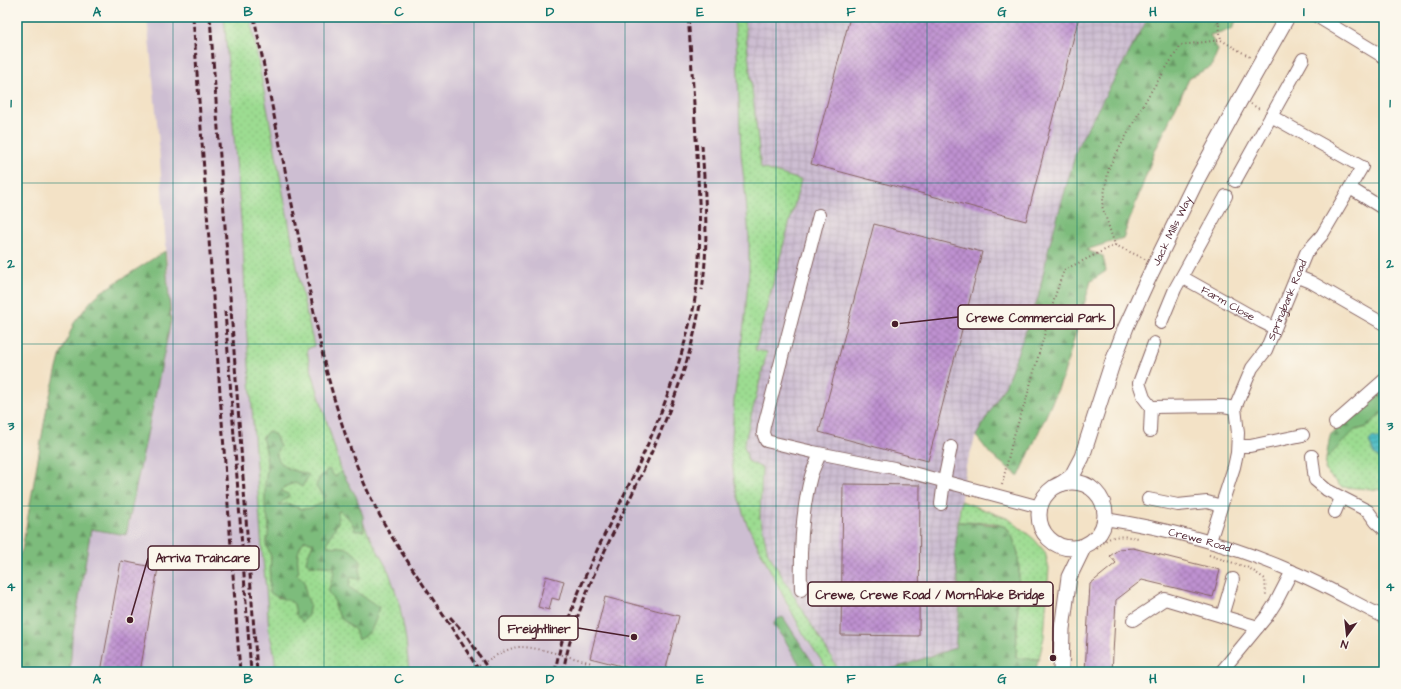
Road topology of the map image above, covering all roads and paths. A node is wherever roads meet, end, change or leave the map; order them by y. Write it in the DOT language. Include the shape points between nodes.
graph roads {
  1 [pos="1218,17"];
  2 [pos="1287,17"];
  3 [pos="1318,17"];
  4 [pos="1221,40"];
  5 [pos="1384,57"];
  6 [pos="1303,59"];
  7 [pos="1261,64"];
  8 [pos="1241,98"];
  9 [pos="1271,116"];
  10 [pos="1235,181"];
  11 [pos="1350,188"];
  12 [pos="1226,196"];
  13 [pos="1384,209"];
  14 [pos="819,215"];
  15 [pos="1115,245"];
  16 [pos="1155,264"];
  17 [pos="1296,276"];
  18 [pos="1182,277"];
  19 [pos="1161,323"];
  20 [pos="1384,324"];
  21 [pos="1274,328"];
  22 [pos="1154,343"];
  23 [pos="1384,380"];
  24 [pos="1147,402"];
  25 [pos="1235,408"];
  26 [pos="1335,423"];
  27 [pos="1150,431"];
  28 [pos="1303,435"];
  29 [pos="1238,446"];
  30 [pos="952,447"];
  31 [pos="820,454"];
  32 [pos="1312,456"];
  33 [pos="1082,457"];
  34 [pos="944,481"];
  35 [pos="1061,484"];
  36 [pos="1085,485"];
  37 [pos="1000,496"];
  38 [pos="1341,498"];
  39 [pos="1148,499"];
  40 [pos="941,504"];
  41 [pos="1221,506"];
  42 [pos="1040,507"];
  43 [pos="1335,512"];
  44 [pos="1105,518"];
  45 [pos="1384,530"];
  46 [pos="1140,538"];
  47 [pos="1210,541"];
  48 [pos="1059,546"];
  49 [pos="1089,549"];
  50 [pos="1205,554"];
  51 [pos="1292,571"];
  52 [pos="1069,577"];
  53 [pos="1234,579"];
  54 [pos="800,590"];
  55 [pos="1266,600"];
  56 [pos="1222,616"];
  57 [pos="1384,617"];
  58 [pos="1133,620"];
  59 [pos="1258,627"];
  60 [pos="592,663"];
  61 [pos="470,672"];
  62 [pos="1061,672"];
  63 [pos="1221,672"];
  1 -- 4 [label="path"];
  2 -- 7 [label="main road, Jack Mills Way"];
  3 -- 5 [label="street"];
  4 -- 7 [label="path"];
  4 -- 15 [label="path" via="1182,44 1150,93 1109,167 1102,206"];
  6 -- 9 [label="street"];
  7 -- 8 [label="main road, Jack Mills Way"];
  8 -- 9 [label="path"];
  8 -- 16 [label="main road, Jack Mills Way"];
  9 -- 10 [label="street"];
  9 -- 11 [label="street, Springbank Road" via="1362,167"];
  11 -- 13 [label="street"];
  11 -- 17 [label="street, Springbank Road" via="1322,235 1306,254"];
  12 -- 18 [label="street"];
  14 -- 31 [label="street" via="763,433 766,441"];
  15 -- 16 [label="path"];
  15 -- 37 [label="path" via="1064,270 1013,438"];
  16 -- 33 [label="main road, Jack Mills Way" via="1112,364"];
  17 -- 20 [label="street"];
  17 -- 21 [label="street, Springbank Road"];
  18 -- 19 [label="street"];
  18 -- 21 [label="street, Farm Close"];
  21 -- 25 [label="street, Springbank Road" via="1266,350 1252,368"];
  22 -- 24 [label="street" via="1139,384"];
  23 -- 26 [label="street"];
  24 -- 25 [label="street"];
  24 -- 27 [label="street"];
  25 -- 29 [label="street, Springbank Road"];
  28 -- 29 [label="street" via="1250,446"];
  29 -- 41 [label="street, Springbank Road"];
  30 -- 34 [label="street"];
  31 -- 34 [label="street" via="894,468"];
  31 -- 54 [label="street" via="811,476 803,522"];
  32 -- 38 [label="street" via="1315,480"];
  33 -- 35 [label="main road, Jack Mills Way" via="1072,476"];
  33 -- 36 [label="main road, Jack Mills Way"];
  34 -- 37 [label="street"];
  34 -- 40 [label="street"];
  35 -- 36 [label="main road" via="1073,482"];
  35 -- 42 [label="main road" via="1051,489"];
  36 -- 44 [label="main road" via="1094,490 1100,498"];
  37 -- 42 [label="street"];
  38 -- 43 [label="street"];
  38 -- 45 [label="street" via="1368,511"];
  39 -- 41 [label="street" via="1178,505 1207,502"];
  41 -- 47 [label="street, Springbank Road"];
  42 -- 48 [label="main road" via="1039,519 1042,530 1049,540"];
  44 -- 47 [label="street, Crewe Road"];
  44 -- 49 [label="main road" via="1102,530"];
  46 -- 49 [label="path" via="1118,535"];
  47 -- 51 [label="street, Crewe Road"];
  48 -- 49 [label="main road"];
  48 -- 52 [label="main road"];
  49 -- 52 [label="main road"];
  50 -- 55 [label="path" via="1249,568 1265,579"];
  51 -- 57 [label="street, Crewe Road"];
  51 -- 59 [label="street" via="1276,602"];
  52 -- 62 [label="main road" via="1062,629"];
  53 -- 56 [label="street"];
  56 -- 58 [label="street" via="1165,599"];
  56 -- 59 [label="street"];
  59 -- 63 [label="street"];
  60 -- 61 [label="path" via="535,648 514,648 484,662"];
}
